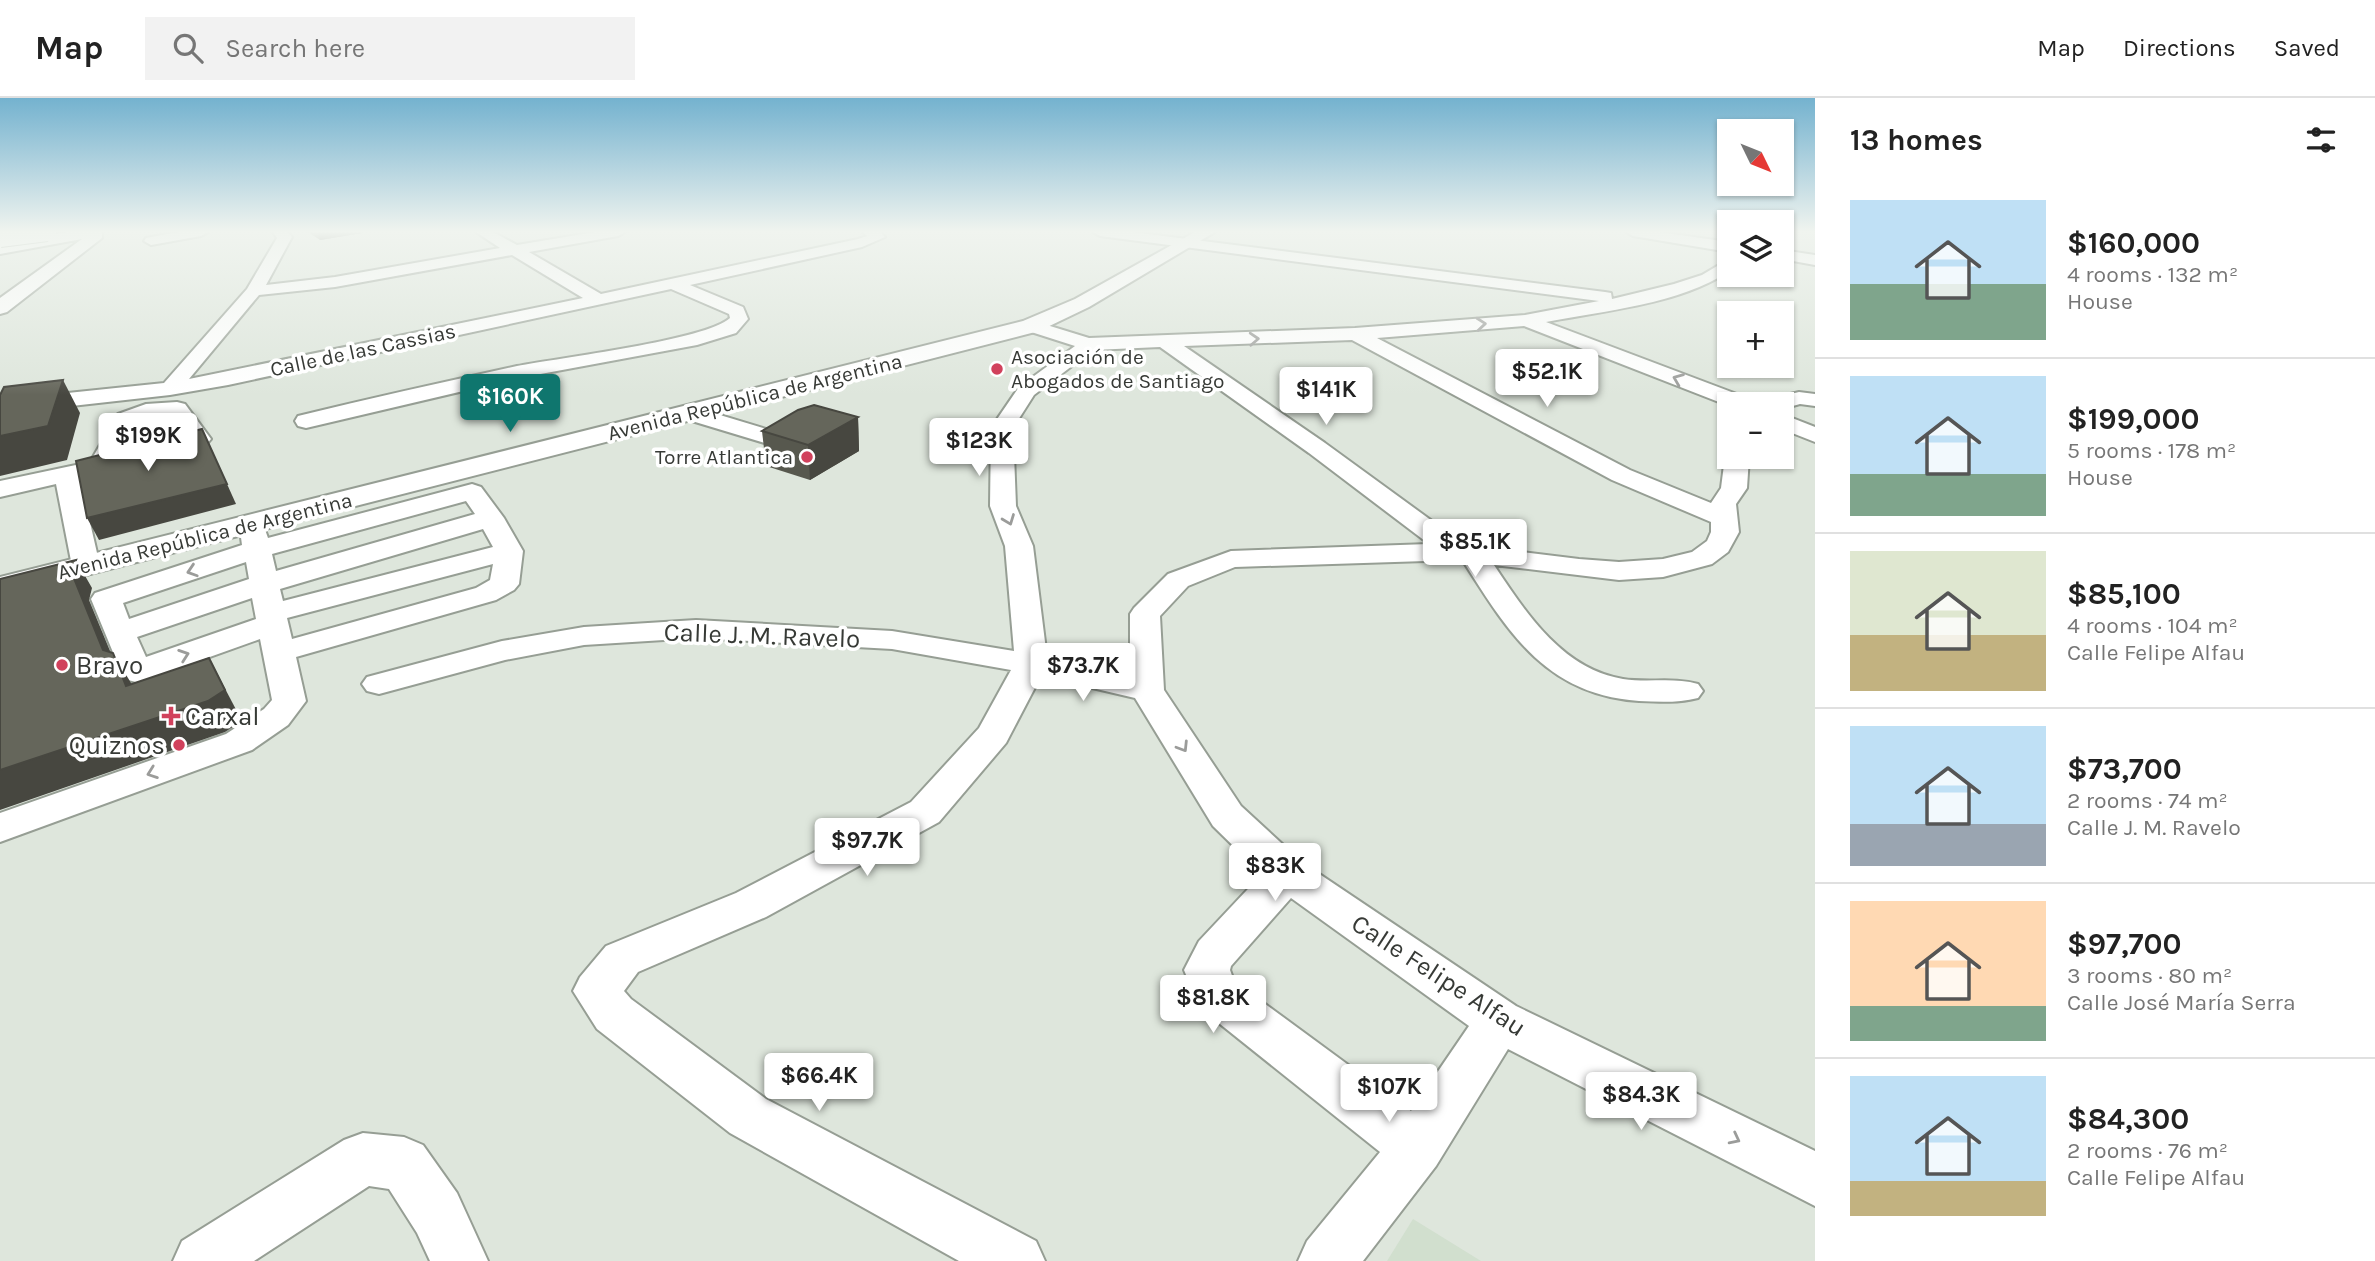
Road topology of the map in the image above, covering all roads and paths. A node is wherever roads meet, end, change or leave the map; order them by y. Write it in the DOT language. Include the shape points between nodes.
graph roads {
  1 [pos="24,286"];
  2 [pos="256,286"];
  3 [pos="292,286"];
  4 [pos="576,286"];
  5 [pos="661,286"];
  6 [pos="679,286"];
  7 [pos="1112,286"];
  8 [pos="1540,286"];
  9 [pos="1679,286"];
  10 [pos="254,290"];
  11 [pos="597,299"];
  12 [pos="1624,302"];
  13 [pos="0,308"];
  14 [pos="1525,320"];
  15 [pos="1031,326"];
  16 [pos="1355,334"];
  17 [pos="1167,342"];
  18 [pos="1088,344"];
  19 [pos="170,389"];
  20 [pos="1717,394"];
  21 [pos="1794,399"];
  22 [pos="1815,400"];
  23 [pos="0,407"];
  24 [pos="690,413"];
  25 [pos="306,421"];
  26 [pos="1794,426"];
  27 [pos="1815,435"];
  28 [pos="768,437"];
  29 [pos="99,468"];
  30 [pos="1736,469"];
  31 [pos="67,476"];
  32 [pos="463,483"];
  33 [pos="0,489"];
  34 [pos="491,518"];
  35 [pos="1724,518"];
  36 [pos="254,537"];
  37 [pos="509,551"];
  38 [pos="1465,553"];
  39 [pos="86,566"];
  40 [pos="264,584"];
  41 [pos="0,587"];
  42 [pos="274,630"];
  43 [pos="120,632"];
  44 [pos="1031,664"];
  45 [pos="379,684"];
  46 [pos="1147,690"];
  47 [pos="1686,691"];
  48 [pos="0,828"];
  49 [pos="1288,874"];
  50 [pos="1499,1020"];
  51 [pos="1417,1148"];
  52 [pos="1815,1179"];
  53 [pos="202,1261"];
  54 [pos="459,1261"];
  55 [pos="1016,1261"];
  56 [pos="1326,1261"];
  1 -- 13 [label="main road"];
  2 -- 10 [label="street"];
  3 -- 10 [label="street"];
  4 -- 11 [label="street"];
  5 -- 11 [label="street, Calle de las Cassias"];
  6 -- 25 [label="street" via="737,310 739,319 729,329 697,339 569,361"];
  7 -- 15 [label="main road, Avenida República de Argentina"];
  8 -- 12 [label="street"];
  9 -- 12 [label="street"];
  10 -- 19 [label="street"];
  11 -- 19 [label="street, Calle de las Cassias"];
  12 -- 14 [label="street"];
  16 -- 14 [label="street, one-way"];
  20 -- 14 [label="street, one-way"];
  15 -- 18 [label="street"];
  15 -- 24 [label="main road, Avenida República de Argentina"];
  17 -- 16 [label="street, one-way"];
  16 -- 35 [label="street" via="1621,475"];
  17 -- 18 [label="street"];
  17 -- 38 [label="street"];
  18 -- 44 [label="street, one-way" via="1026,391 1002,428 1003,506 1019,547"];
  19 -- 23 [label="street, Calle de las Cassias"];
  21 -- 22 [label="street"];
  24 -- 28 [label="street"];
  24 -- 32 [label="main road, Avenida República de Argentina"];
  26 -- 27 [label="street"];
  29 -- 31 [label="street"];
  30 -- 35 [label="street" via="1734,488 1723,503"];
  31 -- 33 [label="street"];
  31 -- 39 [label="street"];
  32 -- 34 [label="street"];
  32 -- 36 [label="main road, Avenida República de Argentina"];
  34 -- 37 [label="street"];
  34 -- 40 [label="street"];
  35 -- 38 [label="street" via="1725,532 1718,546 1702,558 1663,568 1579,568"];
  36 -- 39 [label="main road, Avenida República de Argentina"];
  36 -- 40 [label="street"];
  36 -- 43 [label="street, one-way" via="106,598"];
  37 -- 42 [label="street"];
  37 -- 42 [label="street" via="504,584 486,594"];
  38 -- 46 [label="street" via="1231,559 1178,580 1145,614"];
  38 -- 47 [label="street" via="1519,625 1550,659 1575,676 1621,689"];
  39 -- 41 [label="main road, Avenida República de Argentina"];
  40 -- 42 [label="street"];
  40 -- 43 [label="street"];
  43 -- 42 [label="street, one-way" via="136,672"];
  42 -- 48 [label="street, one-way" via="289,701 276,717 239,742"];
  44 -- 45 [label="street, Calle J. M. Ravelo" via="892,640 696,629 584,636"];
  44 -- 46 [label="street, Calle J. M. Ravelo"];
  44 -- 55 [label="street" via="993,734 925,812 751,905 622,959 596,991 614,1014 748,1116"];
  46 -- 49 [label="street, Calle Felipe Alfau, one-way" via="1227,816"];
  49 -- 50 [label="street, Calle Felipe Alfau"];
  49 -- 51 [label="street" via="1215,954 1207,970 1216,994"];
  50 -- 51 [label="street"];
  50 -- 52 [label="street, Calle Felipe Alfau, one-way"];
  51 -- 56 [label="street"];
  53 -- 54 [label="street" via="363,1159 404,1164 437,1213"];
}
